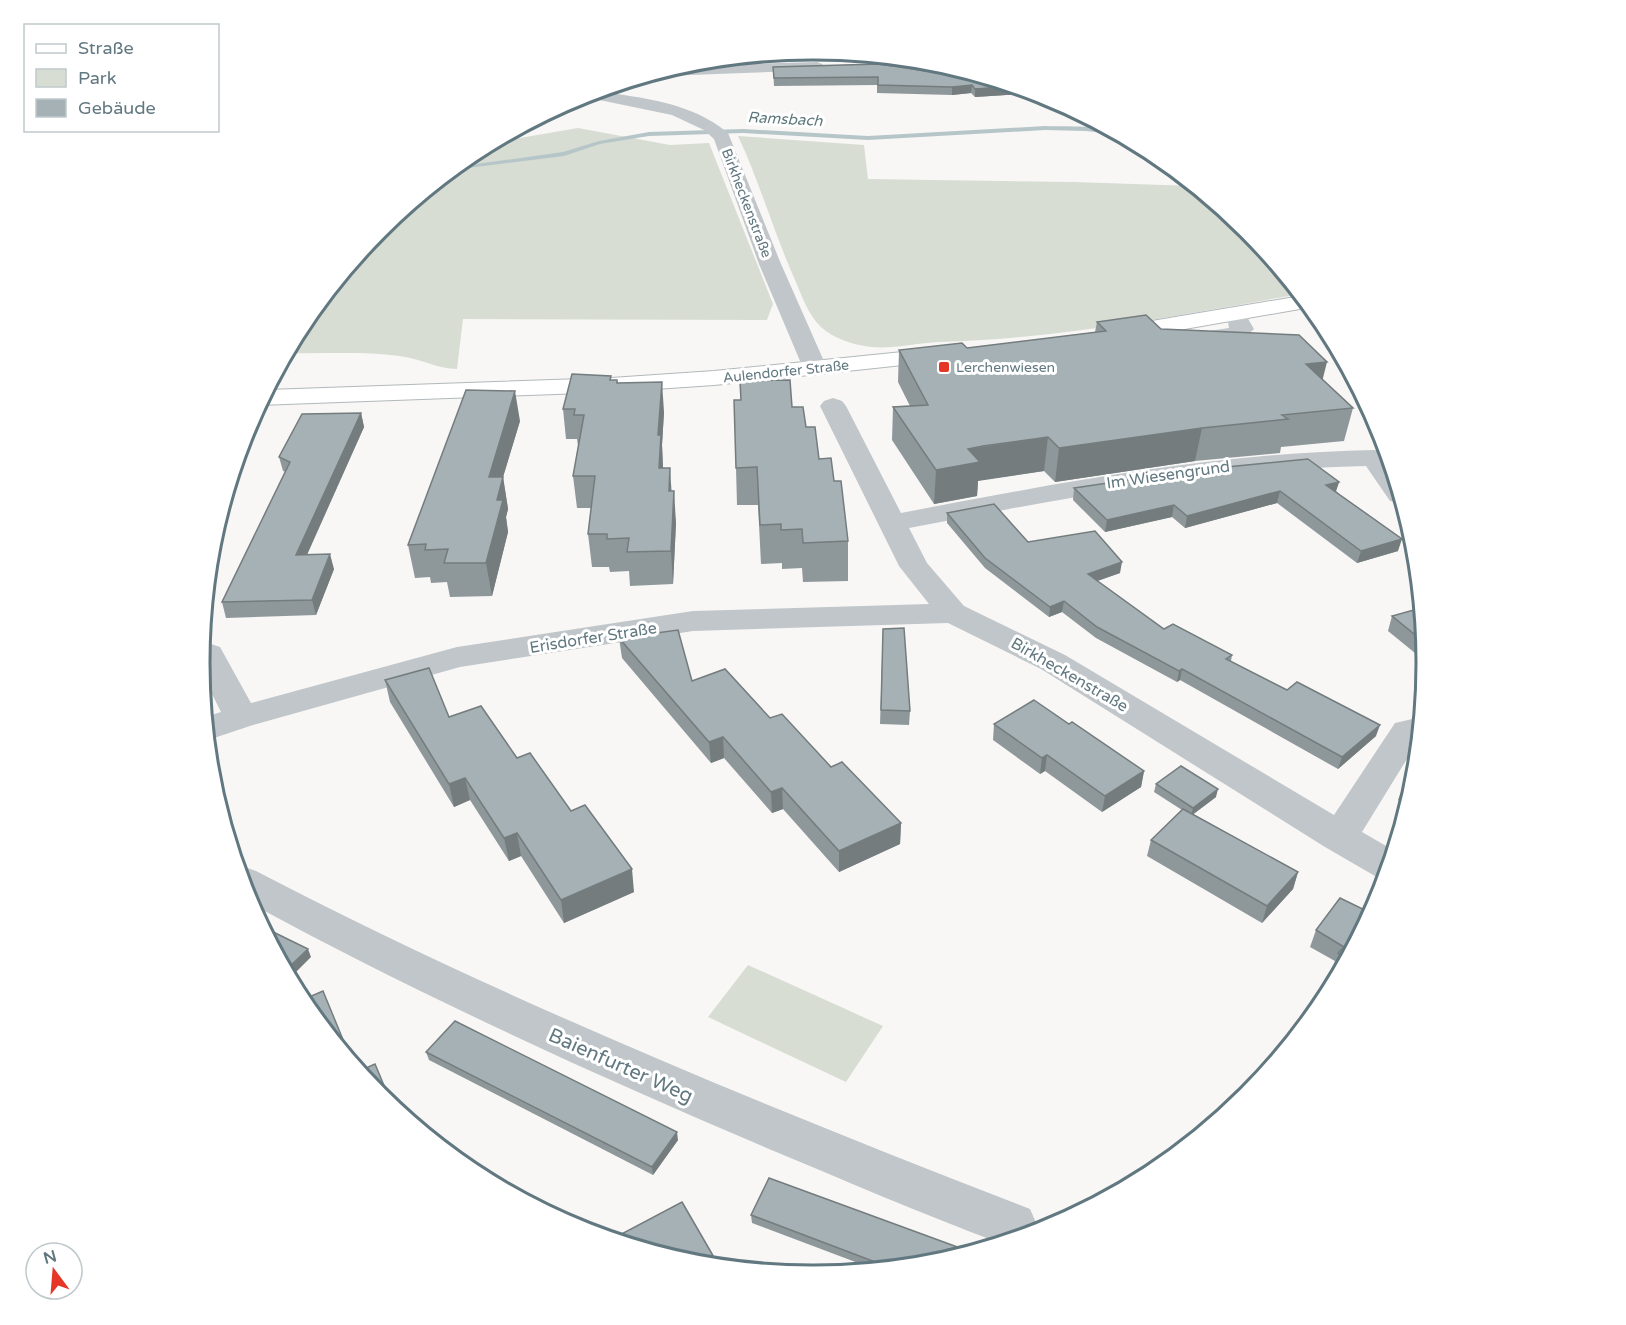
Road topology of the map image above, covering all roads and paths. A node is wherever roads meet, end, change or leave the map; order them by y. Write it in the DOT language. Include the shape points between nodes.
graph roads {
  1 [pos="834,66"];
  2 [pos="713,69"];
  3 [pos="605,97"];
  4 [pos="1296,304"];
  5 [pos="1239,322"];
  6 [pos="1163,334"];
  7 [pos="1099,336"];
  8 [pos="963,353"];
  9 [pos="815,368"];
  10 [pos="272,398"];
  11 [pos="833,406"];
  12 [pos="1386,474"];
  13 [pos="893,523"];
  14 [pos="953,613"];
  15 [pos="210,658"];
  16 [pos="242,717"];
  17 [pos="215,726"];
  18 [pos="1411,730"];
  19 [pos="1339,837"];
  20 [pos="1382,862"];
  21 [pos="254,887"];
  22 [pos="1012,1225"];
  1 -- 2 [label="street"];
  3 -- 9 [label="street, Birkheckenstraße" via="662,108 700,120 718,133"];
  4 -- 7 [label="main road"];
  5 -- 6 [label="street" via="1243,329 1235,333 1190,340"];
  8 -- 9 [label="main road, Aulendorfer Straße"];
  9 -- 10 [label="main road, Aulendorfer Straße" via="611,385"];
  11 -- 13 [label="street, Birkheckenstraße"];
  12 -- 13 [label="street, Im Wiesengrund" via="1374,458 1276,460 1165,472"];
  13 -- 14 [label="street, Birkheckenstraße" via="914,566"];
  14 -- 16 [label="street, Erisdorfer Straße" via="693,621 457,657"];
  14 -- 19 [label="street, Birkheckenstraße" via="1053,662"];
  15 -- 16 [label="street"];
  16 -- 17 [label="street, Erisdorfer Straße"];
  18 -- 19 [label="street"];
  19 -- 20 [label="street, Birkheckenstraße"];
  21 -- 22 [label="street, Baienfurter Weg" via="576,1047"];
}
